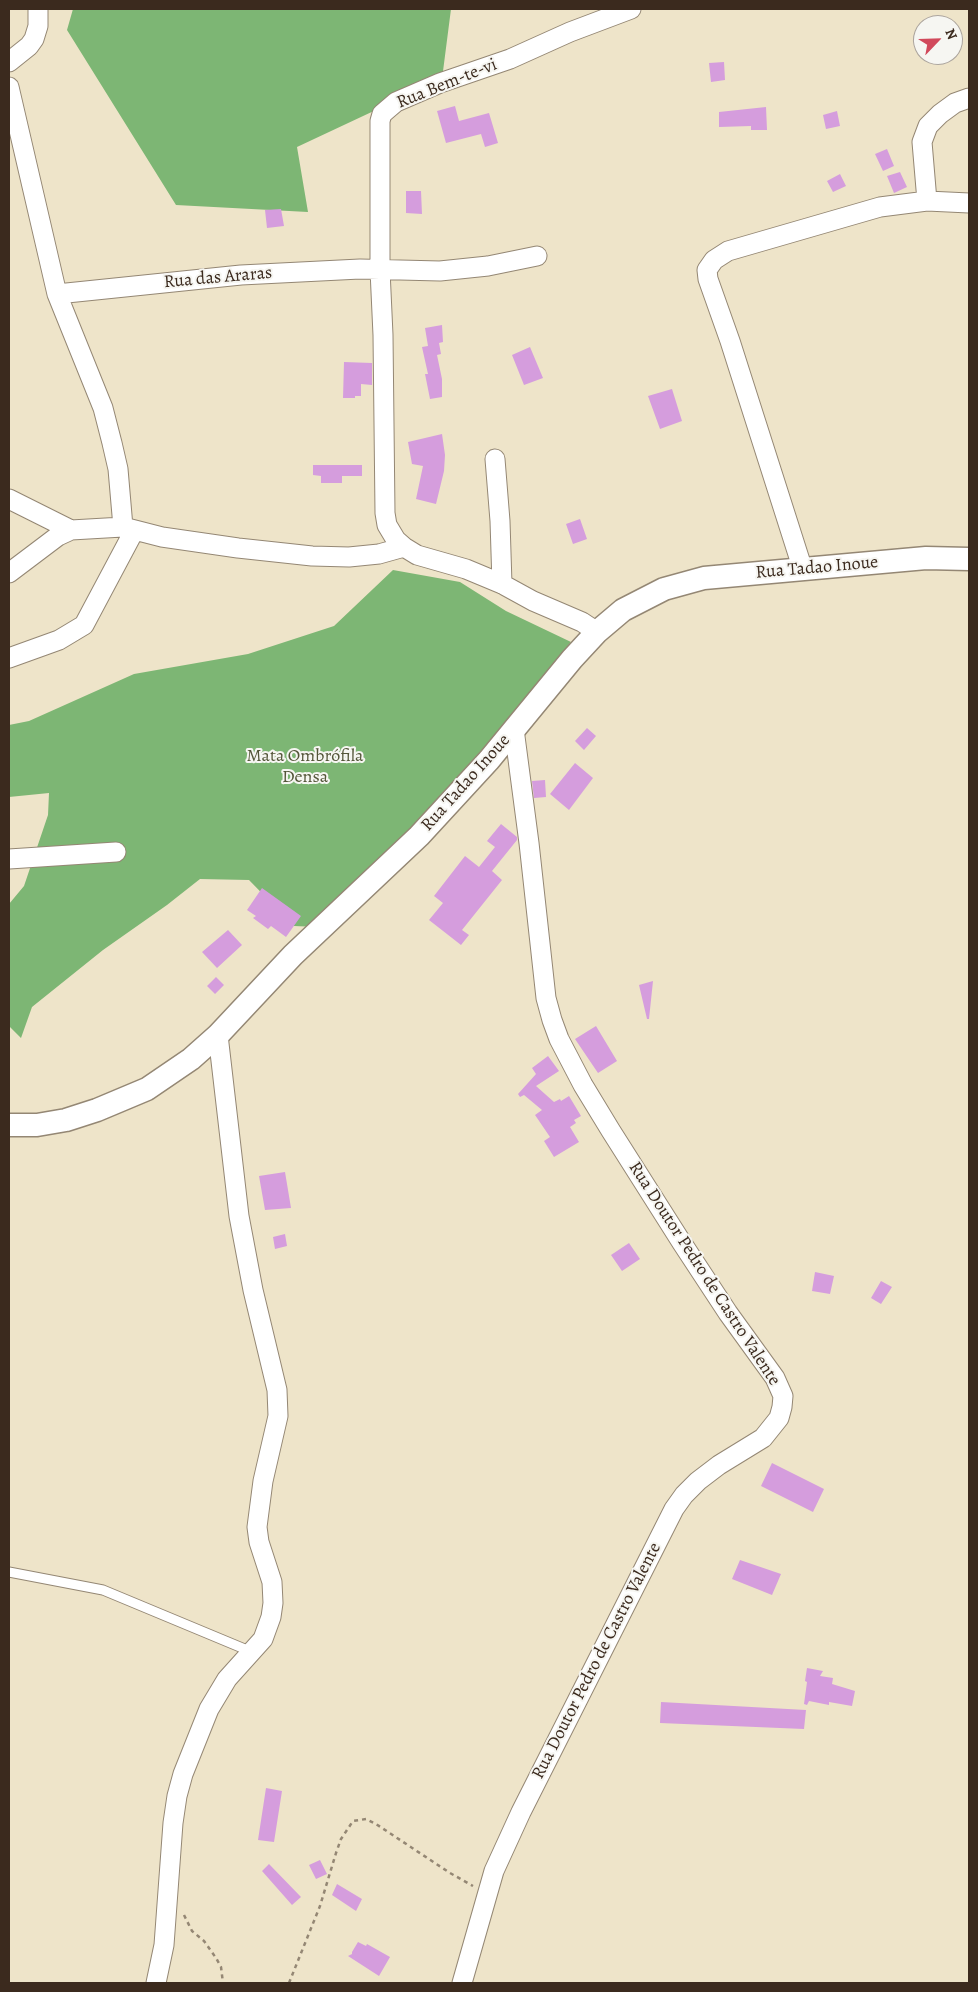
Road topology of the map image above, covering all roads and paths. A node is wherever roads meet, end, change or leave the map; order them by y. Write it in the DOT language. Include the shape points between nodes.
graph roads {
  1 [pos="38,9"];
  2 [pos="631,9"];
  3 [pos="9,62"];
  4 [pos="9,87"];
  5 [pos="969,98"];
  6 [pos="927,200"];
  7 [pos="969,203"];
  8 [pos="537,256"];
  9 [pos="380,270"];
  10 [pos="57,294"];
  11 [pos="495,459"];
  12 [pos="9,499"];
  13 [pos="128,529"];
  14 [pos="72,530"];
  15 [pos="404,548"];
  16 [pos="969,559"];
  17 [pos="803,570"];
  18 [pos="9,573"];
  19 [pos="502,584"];
  20 [pos="597,632"];
  21 [pos="9,658"];
  22 [pos="514,729"];
  23 [pos="116,852"];
  24 [pos="9,859"];
  25 [pos="218,1036"];
  26 [pos="9,1125"];
  27 [pos="9,1572"];
  28 [pos="252,1652"];
  29 [pos="487,1894"];
  30 [pos="182,1910"];
  31 [pos="156,1983"];
  32 [pos="223,1983"];
  33 [pos="289,1983"];
  34 [pos="462,1983"];
  1 -- 3 [label="street" via="34,39"];
  2 -- 9 [label="street, Rua Bem-te-vi" via="510,59 440,83 396,102 382,114"];
  4 -- 10 [label="street"];
  5 -- 6 [label="street" via="955,103 928,126 922,142"];
  6 -- 7 [label="street"];
  6 -- 17 [label="street" via="880,207 728,251 714,260 707,270"];
  8 -- 9 [label="street, Rua das Araras" via="440,271"];
  9 -- 10 [label="street, Rua das Araras" via="241,275"];
  9 -- 15 [label="street, Rua Bem-te-vi" via="385,513 391,532"];
  10 -- 13 [label="street" via="103,408"];
  11 -- 19 [label="street"];
  12 -- 14 [label="street"];
  13 -- 14 [label="street"];
  13 -- 15 [label="street" via="238,548 312,556 349,557"];
  13 -- 21 [label="street" via="84,625 59,640"];
  14 -- 18 [label="street" via="58,536"];
  15 -- 19 [label="street"];
  16 -- 17 [label="street, Rua Tadao Inoue" via="926,558"];
  17 -- 20 [label="street, Rua Tadao Inoue" via="704,578 664,589 623,610"];
  19 -- 20 [label="street"];
  20 -- 22 [label="street, Rua Tadao Inoue"];
  22 -- 25 [label="street, Rua Tadao Inoue" via="419,836 293,955"];
  22 -- 29 [label="street, Rua Doutor Pedro de Castro Valente" via="546,998 559,1040 611,1131 728,1313 775,1378 783,1396 779,1418 763,1438 698,1481 674,1509 521,1812"];
  23 -- 24 [label="street"];
  25 -- 26 [label="street, Rua Tadao Inoue" via="147,1089 66,1120"];
  25 -- 28 [label="street" via="239,1216 278,1405 257,1527 272,1582 273,1603 268,1628"];
  27 -- 28 [label="lane" via="103,1590"];
  28 -- 31 [label="street" via="220,1689 183,1774 173,1824 164,1944"];
  29 -- 33 [label="path" via="366,1818 354,1821 336,1852 317,1915"];
  29 -- 34 [label="street, Rua Doutor Pedro de Castro Valente"];
  30 -- 32 [label="path" via="192,1931 216,1958"];
}
